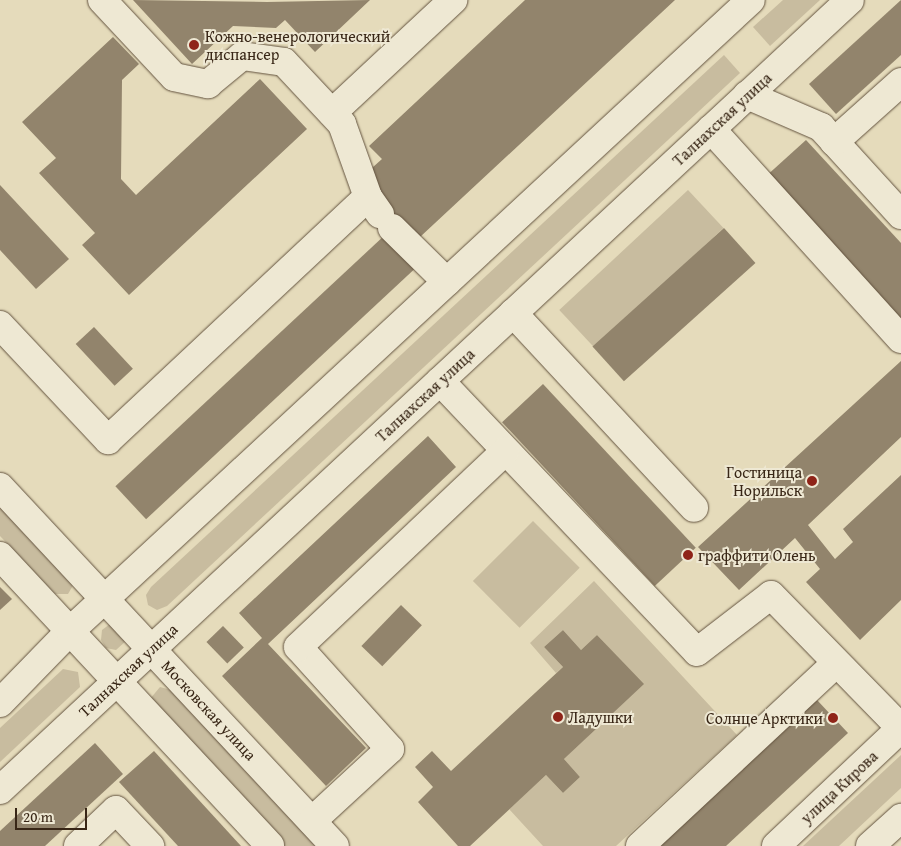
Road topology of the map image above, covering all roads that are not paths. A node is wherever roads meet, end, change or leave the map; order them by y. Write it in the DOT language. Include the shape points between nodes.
graph roads {
  1 [pos="102,0"];
  2 [pos="453,0"];
  3 [pos="751,0"];
  4 [pos="850,0"];
  5 [pos="901,82"];
  6 [pos="748,95"];
  7 [pos="332,113"];
  8 [pos="711,129"];
  9 [pos="834,142"];
  10 [pos="380,213"];
  11 [pos="901,215"];
  12 [pos="447,282"];
  13 [pos="513,313"];
  14 [pos="0,325"];
  15 [pos="901,339"];
  16 [pos="440,381"];
  17 [pos="505,451"];
  18 [pos="0,487"];
  19 [pos="694,508"];
  20 [pos="0,556"];
  21 [pos="105,599"];
  22 [pos="70,631"];
  23 [pos="151,649"];
  24 [pos="836,663"];
  25 [pos="117,681"];
  26 [pos="0,703"];
  27 [pos="901,728"];
  28 [pos="0,790"];
  29 [pos="901,818"];
  30 [pos="312,821"];
  31 [pos="78,846"];
  32 [pos="150,846"];
  33 [pos="270,846"];
  34 [pos="335,846"];
  35 [pos="640,846"];
  36 [pos="776,846"];
  37 [pos="870,846"];
  1 -- 7 [label="street" via="174,77 208,84 242,56 284,62"];
  2 -- 7 [label="street"];
  3 -- 12 [label="street"];
  4 -- 6 [label="street, Талнахская улица"];
  5 -- 9 [label="street"];
  6 -- 8 [label="street, Талнахская улица"];
  6 -- 9 [label="street" via="821,127"];
  7 -- 10 [label="street" via="342,124"];
  8 -- 13 [label="street, Талнахская улица"];
  8 -- 15 [label="street"];
  9 -- 11 [label="street"];
  10 -- 12 [label="street"];
  10 -- 14 [label="street" via="108,440"];
  12 -- 21 [label="street"];
  13 -- 16 [label="street, Талнахская улица"];
  13 -- 19 [label="street"];
  16 -- 17 [label="street"];
  16 -- 23 [label="street, Талнахская улица"];
  17 -- 24 [label="street" via="697,652 771,595"];
  17 -- 30 [label="street" via="298,647 390,749"];
  18 -- 21 [label="street, Московская улица"];
  20 -- 22 [label="street"];
  21 -- 22 [label="street"];
  21 -- 23 [label="street, Московская улица"];
  22 -- 25 [label="street"];
  22 -- 26 [label="street"];
  23 -- 25 [label="street, Талнахская улица"];
  23 -- 30 [label="street, Московская улица"];
  24 -- 27 [label="street"];
  24 -- 35 [label="street"];
  25 -- 28 [label="street, Талнахская улица"];
  25 -- 33 [label="street"];
  27 -- 36 [label="street, улица Кирова"];
  29 -- 37 [label="street"];
  30 -- 34 [label="street, Московская улица"];
  31 -- 32 [label="street" via="116,810"];
}
